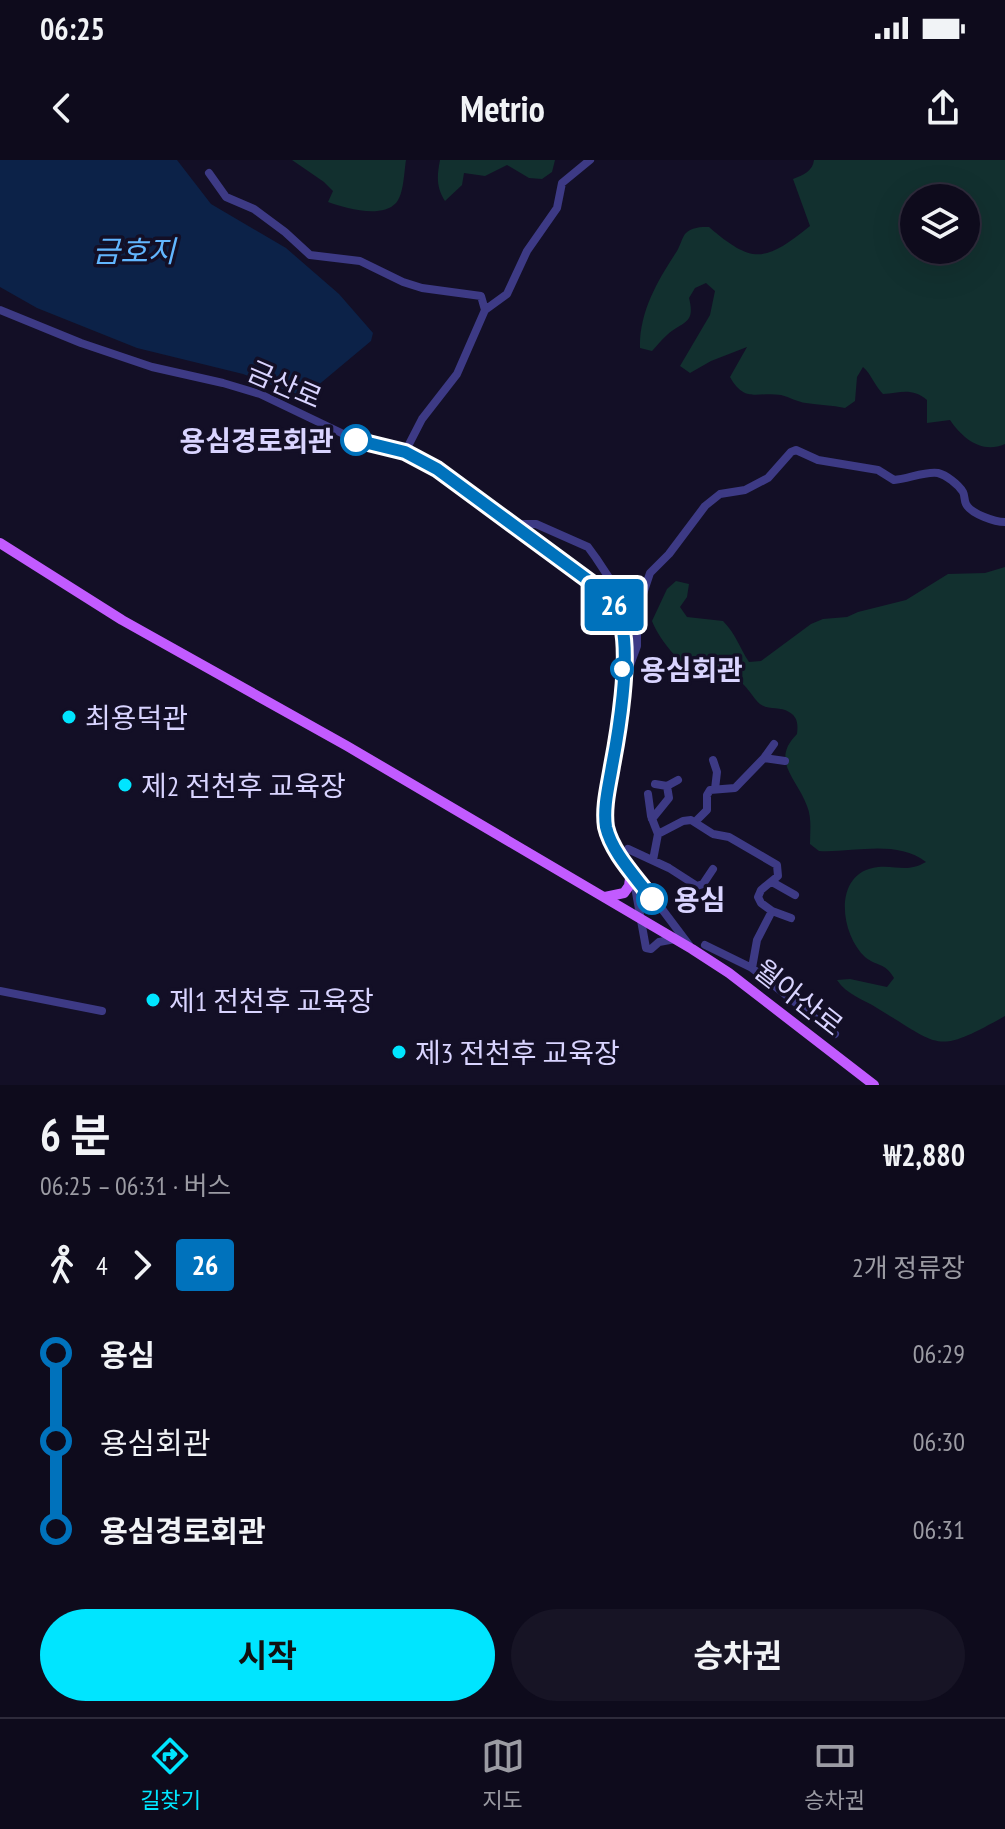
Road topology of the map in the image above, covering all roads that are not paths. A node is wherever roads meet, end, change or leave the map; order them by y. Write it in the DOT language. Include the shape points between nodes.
graph roads {
  1 [pos="590,160"];
  2 [pos="209,173"];
  3 [pos="0,310"];
  4 [pos="485,310"];
  5 [pos="405,452"];
  6 [pos="1005,522"];
  7 [pos="512,524"];
  8 [pos="0,543"];
  9 [pos="627,605"];
  10 [pos="622,684"];
  11 [pos="774,744"];
  12 [pos="764,758"];
  13 [pos="713,760"];
  14 [pos="785,761"];
  15 [pos="678,780"];
  16 [pos="655,784"];
  17 [pos="667,786"];
  18 [pos="715,789"];
  19 [pos="648,794"];
  20 [pos="652,819"];
  21 [pos="696,821"];
  22 [pos="658,834"];
  23 [pos="628,849"];
  24 [pos="653,860"];
  25 [pos="713,869"];
  26 [pos="631,871"];
  27 [pos="772,882"];
  28 [pos="795,895"];
  29 [pos="605,897"];
  30 [pos="772,911"];
  31 [pos="791,918"];
  32 [pos="642,919"];
  33 [pos="675,939"];
  34 [pos="705,945"];
  35 [pos="692,949"];
  36 [pos="752,968"];
  37 [pos="0,991"];
  38 [pos="102,1011"];
  39 [pos="835,1034"];
  40 [pos="874,1085"];
  1 -- 4 [label="street" via="562,183 557,208 527,251 507,294"];
  2 -- 4 [label="street" via="226,197 254,209 310,255 360,261 422,288 481,296"];
  3 -- 5 [label="street, 금산로" via="152,367 260,394 356,440"];
  4 -- 5 [label="street" via="457,374 422,419"];
  5 -- 7 [label="street, 금산로"];
  6 -- 9 [label="street" via="974,512 963,492 935,472 894,480 878,470 818,460 796,450 768,478 713,498 650,573 643,594"];
  7 -- 9 [label="street" via="536,524 588,547"];
  7 -- 10 [label="street, 금산로" via="600,589 615,607 622,627"];
  8 -- 29 [label="main road, 월아산로" via="122,620"];
  9 -- 10 [label="street" via="637,646"];
  10 -- 26 [label="street, 금산로" via="605,814 613,844"];
  11 -- 12 [label="street"];
  12 -- 14 [label="street"];
  12 -- 18 [label="street" via="735,788"];
  13 -- 18 [label="street"];
  15 -- 17 [label="street"];
  16 -- 17 [label="street"];
  17 -- 20 [label="street" via="669,798"];
  18 -- 21 [label="street"];
  19 -- 20 [label="street"];
  20 -- 22 [label="street"];
  21 -- 22 [label="street" via="683,821"];
  21 -- 27 [label="street" via="777,865"];
  22 -- 24 [label="street"];
  23 -- 24 [label="street"];
  24 -- 25 [label="street" via="697,886"];
  26 -- 29 [label="main road" via="624,893"];
  26 -- 32 [label="street"];
  26 -- 35 [label="street, 금산로"];
  27 -- 28 [label="street"];
  27 -- 30 [label="street" via="758,897"];
  29 -- 32 [label="main road, 월아산로"];
  30 -- 31 [label="street"];
  30 -- 36 [label="street" via="757,940"];
  32 -- 33 [label="main road, 월아산로"];
  32 -- 33 [label="street" via="646,948"];
  33 -- 35 [label="main road, 월아산로"];
  34 -- 36 [label="street"];
  35 -- 40 [label="main road, 월아산로"];
  36 -- 39 [label="street"];
  37 -- 38 [label="street"];
}
